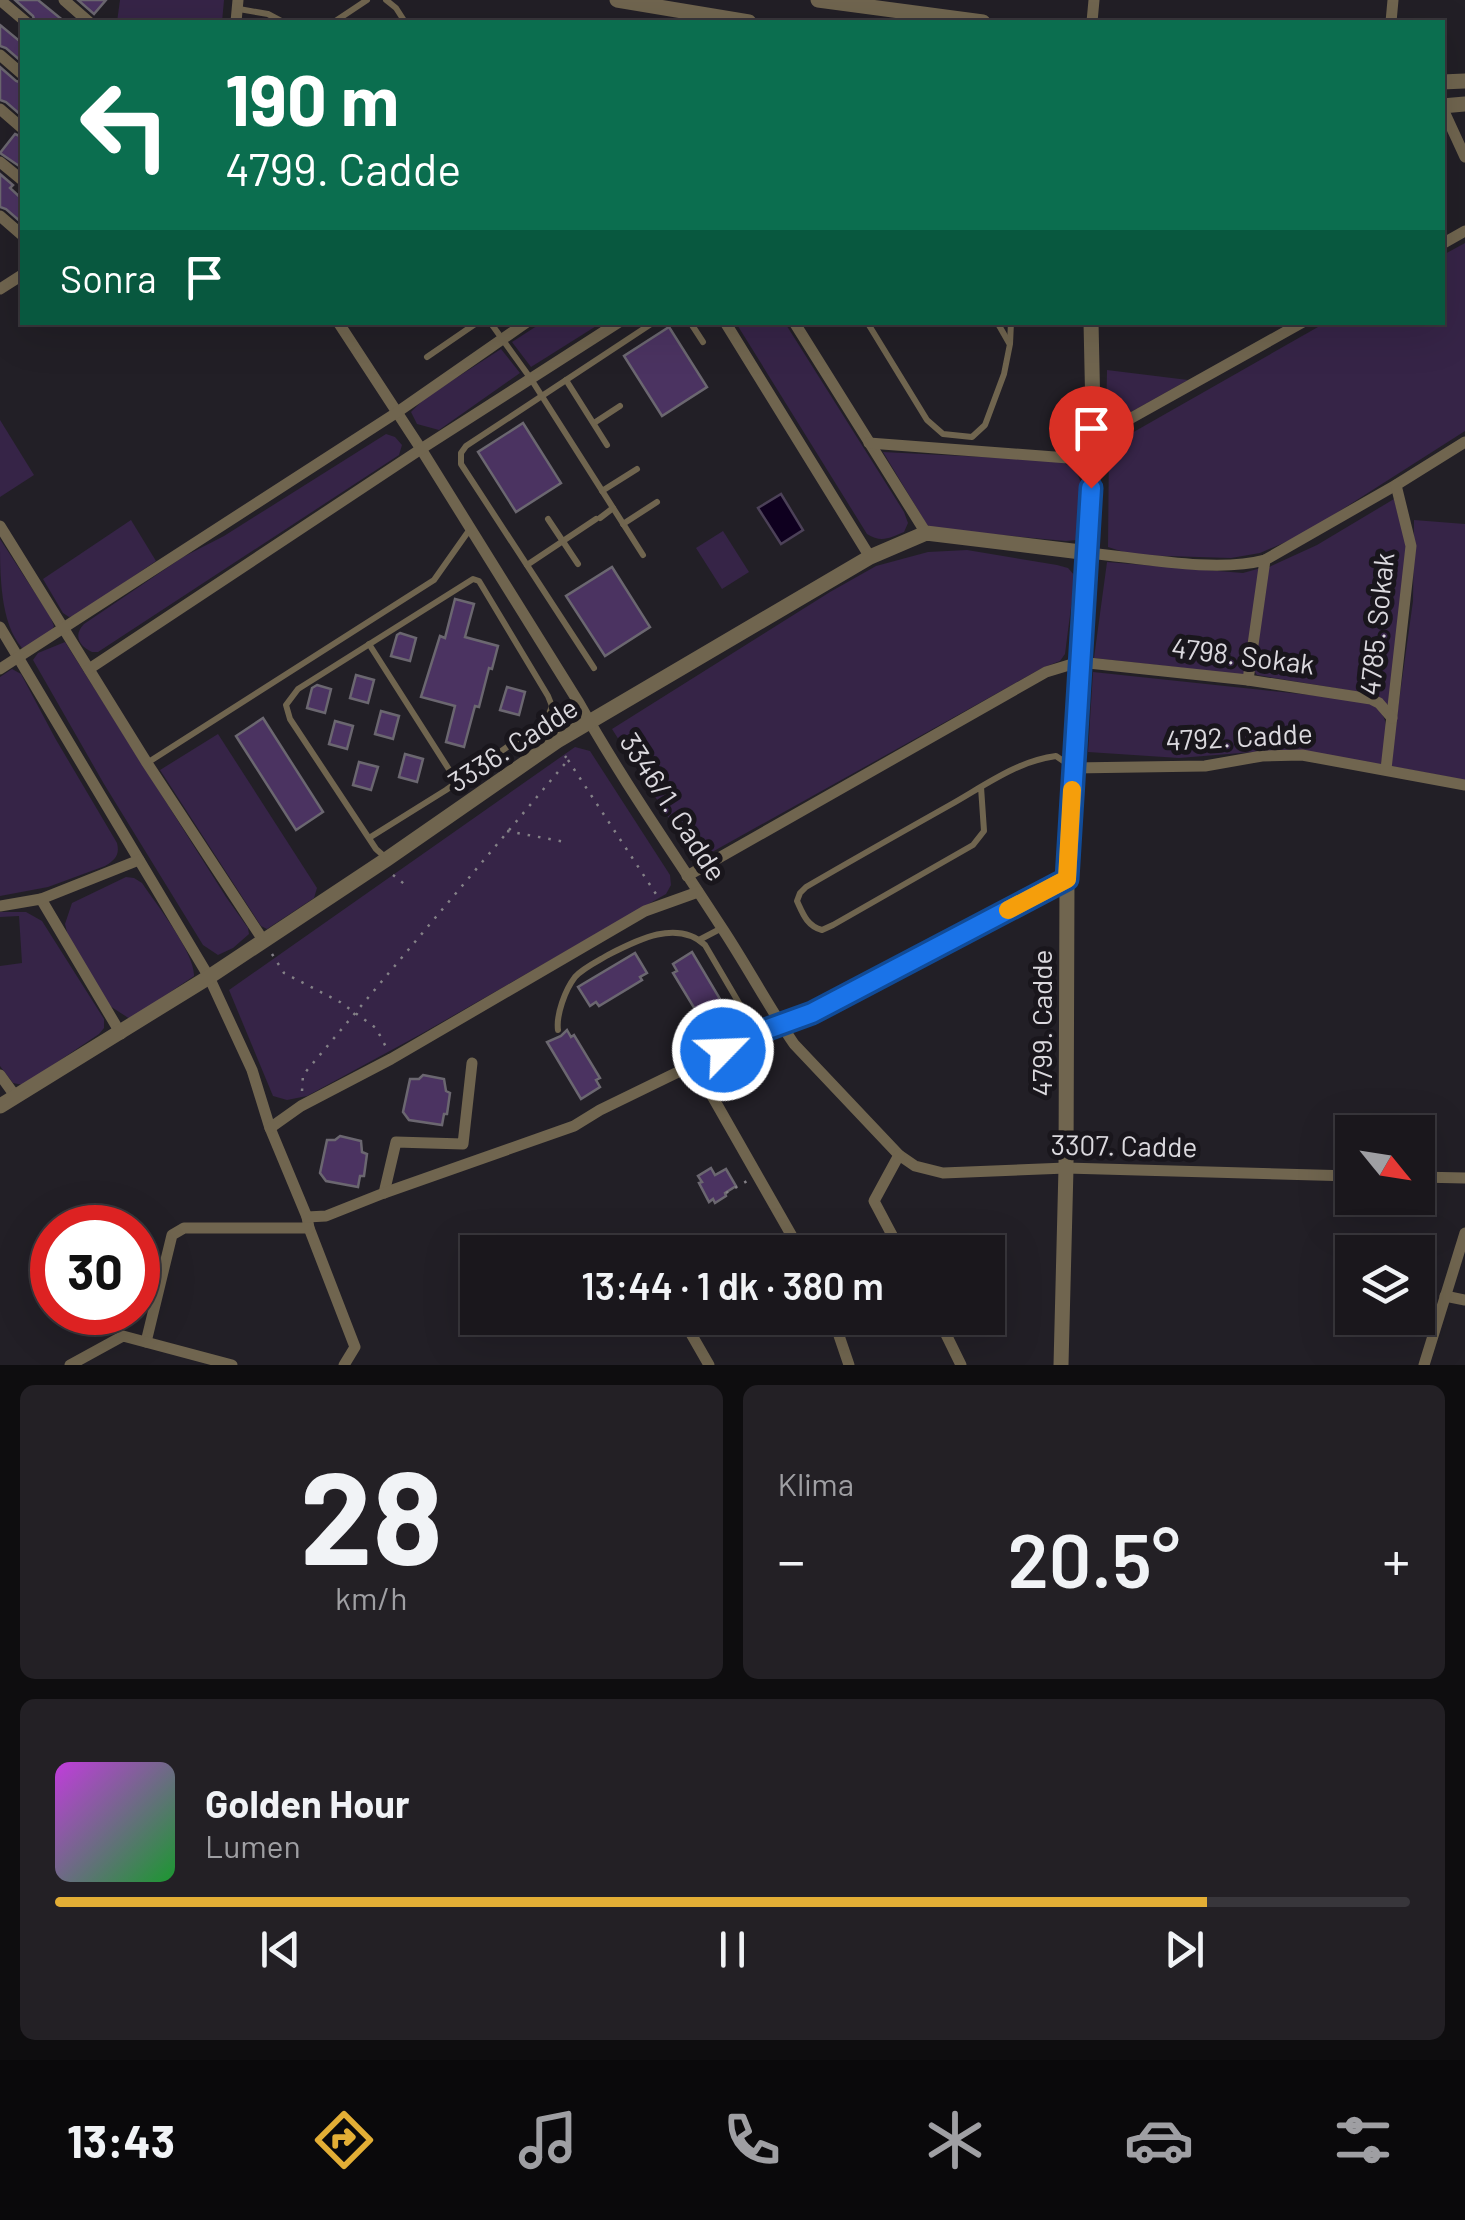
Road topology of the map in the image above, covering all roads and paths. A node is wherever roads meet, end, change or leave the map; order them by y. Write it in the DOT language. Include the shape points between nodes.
graph roads {
  1 [pos="0,0"];
  2 [pos="64,0"];
  3 [pos="367,0"];
  4 [pos="386,0"];
  5 [pos="617,0"];
  6 [pos="818,0"];
  7 [pos="238,4"];
  8 [pos="687,18"];
  9 [pos="24,20"];
  10 [pos="87,20"];
  11 [pos="279,20"];
  12 [pos="337,20"];
  13 [pos="404,20"];
  14 [pos="714,20"];
  15 [pos="968,20"];
  16 [pos="0,55"];
  17 [pos="20,72"];
  18 [pos="0,109"];
  19 [pos="1445,113"];
  20 [pos="20,126"];
  21 [pos="1465,157"];
  22 [pos="0,162"];
  23 [pos="20,178"];
  24 [pos="0,216"];
  25 [pos="20,233"];
  26 [pos="340,325"];
  27 [pos="474,325"];
  28 [pos="492,325"];
  29 [pos="523,325"];
  30 [pos="614,325"];
  31 [pos="649,325"];
  32 [pos="692,325"];
  33 [pos="727,325"];
  34 [pos="796,325"];
  35 [pos="870,325"];
  36 [pos="999,325"];
  37 [pos="1011,325"];
  38 [pos="1091,325"];
  39 [pos="1299,325"];
  40 [pos="502,339"];
  41 [pos="703,342"];
  42 [pos="1010,344"];
  43 [pos="427,357"];
  44 [pos="530,378"];
  45 [pos="566,380"];
  46 [pos="541,395"];
  47 [pos="620,406"];
  48 [pos="396,412"];
  49 [pos="594,423"];
  50 [pos="1092,440"];
  51 [pos="1465,442"];
  52 [pos="869,443"];
  53 [pos="607,444"];
  54 [pos="421,449"];
  55 [pos="1094,460"];
  56 [pos="637,469"];
  57 [pos="1396,485"];
  58 [pos="602,491"];
  59 [pos="657,502"];
  60 [pos="613,508"];
  61 [pos="548,518"];
  62 [pos="624,524"];
  63 [pos="0,526"];
  64 [pos="470,528"];
  65 [pos="926,534"];
  66 [pos="563,540"];
  67 [pos="1089,553"];
  68 [pos="643,555"];
  69 [pos="870,557"];
  70 [pos="1265,560"];
  71 [pos="578,564"];
  72 [pos="527,565"];
  73 [pos="0,626"];
  74 [pos="64,628"];
  75 [pos="369,644"];
  76 [pos="20,657"];
  77 [pos="1080,662"];
  78 [pos="89,668"];
  79 [pos="594,668"];
  80 [pos="0,669"];
  81 [pos="1248,680"];
  82 [pos="1392,718"];
  83 [pos="590,724"];
  84 [pos="557,741"];
  85 [pos="568,760"];
  86 [pos="147,763"];
  87 [pos="1073,768"];
  88 [pos="1386,769"];
  89 [pos="457,782"];
  90 [pos="1465,784"];
  91 [pos="981,787"];
  92 [pos="507,832"];
  93 [pos="369,838"];
  94 [pos="564,842"];
  95 [pos="138,860"];
  96 [pos="383,862"];
  97 [pos="687,876"];
  98 [pos="1067,879"];
  99 [pos="408,887"];
  100 [pos="698,892"];
  101 [pos="41,899"];
  102 [pos="662,904"];
  103 [pos="0,906"];
  104 [pos="722,928"];
  105 [pos="263,940"];
  106 [pos="699,940"];
  107 [pos="210,977"];
  108 [pos="356,1012"];
  109 [pos="746,1015"];
  110 [pos="781,1025"];
  111 [pos="558,1030"];
  112 [pos="121,1034"];
  113 [pos="391,1059"];
  114 [pos="472,1063"];
  115 [pos="0,1075"];
  116 [pos="711,1094"];
  117 [pos="16,1097"];
  118 [pos="0,1106"];
  119 [pos="301,1106"];
  120 [pos="270,1128"];
  121 [pos="899,1156"];
  122 [pos="1066,1168"];
  123 [pos="757,1175"];
  124 [pos="1335,1176"];
  125 [pos="1435,1177"];
  126 [pos="1465,1178"];
  127 [pos="384,1193"];
  128 [pos="726,1193"];
  129 [pos="308,1222"];
  130 [pos="1465,1233"];
  131 [pos="791,1235"];
  132 [pos="892,1235"];
  133 [pos="1446,1296"];
  134 [pos="1465,1300"];
  135 [pos="692,1335"];
  136 [pos="839,1335"];
  137 [pos="946,1335"];
  138 [pos="146,1342"];
  139 [pos="70,1365"];
  140 [pos="232,1365"];
  141 [pos="344,1365"];
  142 [pos="709,1365"];
  143 [pos="849,1365"];
  144 [pos="961,1365"];
  145 [pos="1061,1365"];
  146 [pos="1424,1365"];
  1 -- 9 [label="street"];
  2 -- 10 [label="street"];
  3 -- 12 [label="lane"];
  4 -- 13 [label="lane"];
  5 -- 8 [label="street"];
  6 -- 15 [label="street"];
  7 -- 11 [label="lane"];
  8 -- 14 [label="street"];
  16 -- 17 [label="street"];
  18 -- 20 [label="street"];
  19 -- 21 [label="street"];
  22 -- 23 [label="street"];
  24 -- 25 [label="street"];
  26 -- 48 [label="street, 3346/1. Cadde"];
  27 -- 43 [label="lane"];
  28 -- 40 [label="lane"];
  29 -- 40 [label="street"];
  30 -- 44 [label="street"];
  31 -- 45 [label="lane"];
  32 -- 41 [label="lane"];
  33 -- 69 [label="street"];
  34 -- 52 [label="street"];
  35 -- 42 [label="lane" via="927,420 943,434 972,436 984,425"];
  36 -- 42 [label="lane"];
  37 -- 42 [label="lane"];
  38 -- 50 [label="street, 4799. Cadde"];
  39 -- 50 [label="street"];
  40 -- 44 [label="lane"];
  40 -- 48 [label="street"];
  44 -- 46 [label="lane"];
  44 -- 54 [label="street"];
  45 -- 46 [label="lane"];
  45 -- 49 [label="lane"];
  46 -- 58 [label="lane"];
  46 -- 72 [label="lane" via="466,446 460,459"];
  47 -- 49 [label="lane"];
  48 -- 54 [label="street, 3346/1. Cadde"];
  48 -- 74 [label="street"];
  49 -- 53 [label="lane"];
  50 -- 55 [label="street, 4799. Cadde"];
  51 -- 57 [label="street"];
  52 -- 55 [label="street"];
  52 -- 65 [label="street"];
  54 -- 64 [label="street, 3346/1. Cadde"];
  54 -- 78 [label="street"];
  55 -- 67 [label="street, 4799. Cadde"];
  56 -- 58 [label="lane"];
  57 -- 70 [label="street"];
  57 -- 82 [label="street, 4785. Sokak" via="1412,546"];
  58 -- 60 [label="lane"];
  59 -- 62 [label="lane"];
  60 -- 62 [label="lane"];
  60 -- 66 [label="lane"];
  61 -- 66 [label="lane"];
  62 -- 68 [label="lane"];
  63 -- 74 [label="street"];
  64 -- 83 [label="street, 3346/1. Cadde"];
  64 -- 86 [label="lane" via="434,580"];
  65 -- 67 [label="street, 3336. Cadde"];
  65 -- 69 [label="street, 3336. Cadde"];
  66 -- 71 [label="lane"];
  66 -- 72 [label="lane"];
  67 -- 70 [label="street" via="1225,566"];
  67 -- 77 [label="street, 4799. Cadde"];
  69 -- 83 [label="street, 3336. Cadde"];
  70 -- 81 [label="street"];
  72 -- 79 [label="lane"];
  73 -- 76 [label="street"];
  74 -- 76 [label="street"];
  74 -- 78 [label="street"];
  75 -- 89 [label="lane"];
  75 -- 89 [label="lane" via="473,579 486,589 552,706 547,720"];
  75 -- 93 [label="lane" via="298,689 286,705"];
  76 -- 80 [label="street"];
  76 -- 95 [label="street"];
  77 -- 81 [label="street, 4798. Sokak"];
  77 -- 87 [label="street, 4799. Cadde"];
  77 -- 97 [label="street" via="1046,672"];
  78 -- 86 [label="street"];
  81 -- 82 [label="street, 4798. Sokak" via="1371,699"];
  82 -- 88 [label="street, 4785. Sokak"];
  83 -- 84 [label="street, 3336. Cadde"];
  83 -- 97 [label="street, 3346/1. Cadde"];
  84 -- 85 [label="path"];
  84 -- 96 [label="street, 3336. Cadde"];
  85 -- 92 [label="path"];
  85 -- 102 [label="path"];
  86 -- 105 [label="street"];
  87 -- 88 [label="street, 4792. Cadde" via="1205,766 1302,755"];
  87 -- 91 [label="lane" via="1056,756 1036,758"];
  87 -- 98 [label="street, 4799. Cadde"];
  88 -- 90 [label="street, 4792. Cadde"];
  89 -- 93 [label="lane"];
  91 -- 91 [label="lane" via="806,887 797,901 806,920 822,930 833,926 973,845 984,831"];
  92 -- 94 [label="path"];
  92 -- 108 [label="path"];
  93 -- 96 [label="lane"];
  95 -- 101 [label="street"];
  95 -- 107 [label="street"];
  96 -- 99 [label="path"];
  96 -- 105 [label="street, 3336. Cadde"];
  97 -- 100 [label="street, 3346/1. Cadde"];
  98 -- 110 [label="street"];
  98 -- 122 [label="street, 4799. Cadde"];
  100 -- 102 [label="street"];
  100 -- 104 [label="street, 3346/1. Cadde"];
  101 -- 103 [label="street"];
  101 -- 112 [label="street"];
  102 -- 113 [label="street"];
  104 -- 106 [label="lane"];
  104 -- 110 [label="street, 3346/1. Cadde"];
  105 -- 107 [label="street, 3336. Cadde"];
  105 -- 108 [label="path" via="284,973"];
  106 -- 109 [label="lane"];
  106 -- 111 [label="lane" via="651,936 596,962 576,977"];
  107 -- 112 [label="street, 3336. Cadde"];
  107 -- 120 [label="street"];
  108 -- 113 [label="path" via="376,1028"];
  108 -- 119 [label="path" via="303,1075"];
  110 -- 121 [label="street, 3346/1. Cadde"];
  110 -- 127 [label="street" via="574,1126"];
  112 -- 117 [label="street, 3336. Cadde"];
  113 -- 119 [label="street"];
  114 -- 127 [label="street" via="463,1144 396,1142"];
  115 -- 117 [label="street"];
  116 -- 123 [label="street"];
  117 -- 118 [label="street, 3336. Cadde"];
  119 -- 120 [label="street"];
  120 -- 129 [label="street"];
  121 -- 122 [label="street, 3307. Cadde" via="942,1173"];
  121 -- 132 [label="street" via="874,1201"];
  122 -- 124 [label="street, 3307. Cadde"];
  122 -- 145 [label="street, 4799. Cadde"];
  123 -- 128 [label="path"];
  123 -- 131 [label="street"];
  125 -- 126 [label="street"];
  127 -- 129 [label="street"];
  129 -- 138 [label="street" via="172,1234"];
  129 -- 141 [label="street" via="355,1348"];
  130 -- 133 [label="street"];
  133 -- 134 [label="street"];
  133 -- 146 [label="street"];
  135 -- 142 [label="street"];
  136 -- 143 [label="street"];
  137 -- 144 [label="street"];
  138 -- 139 [label="street" via="123,1336"];
  138 -- 140 [label="street"];
}
